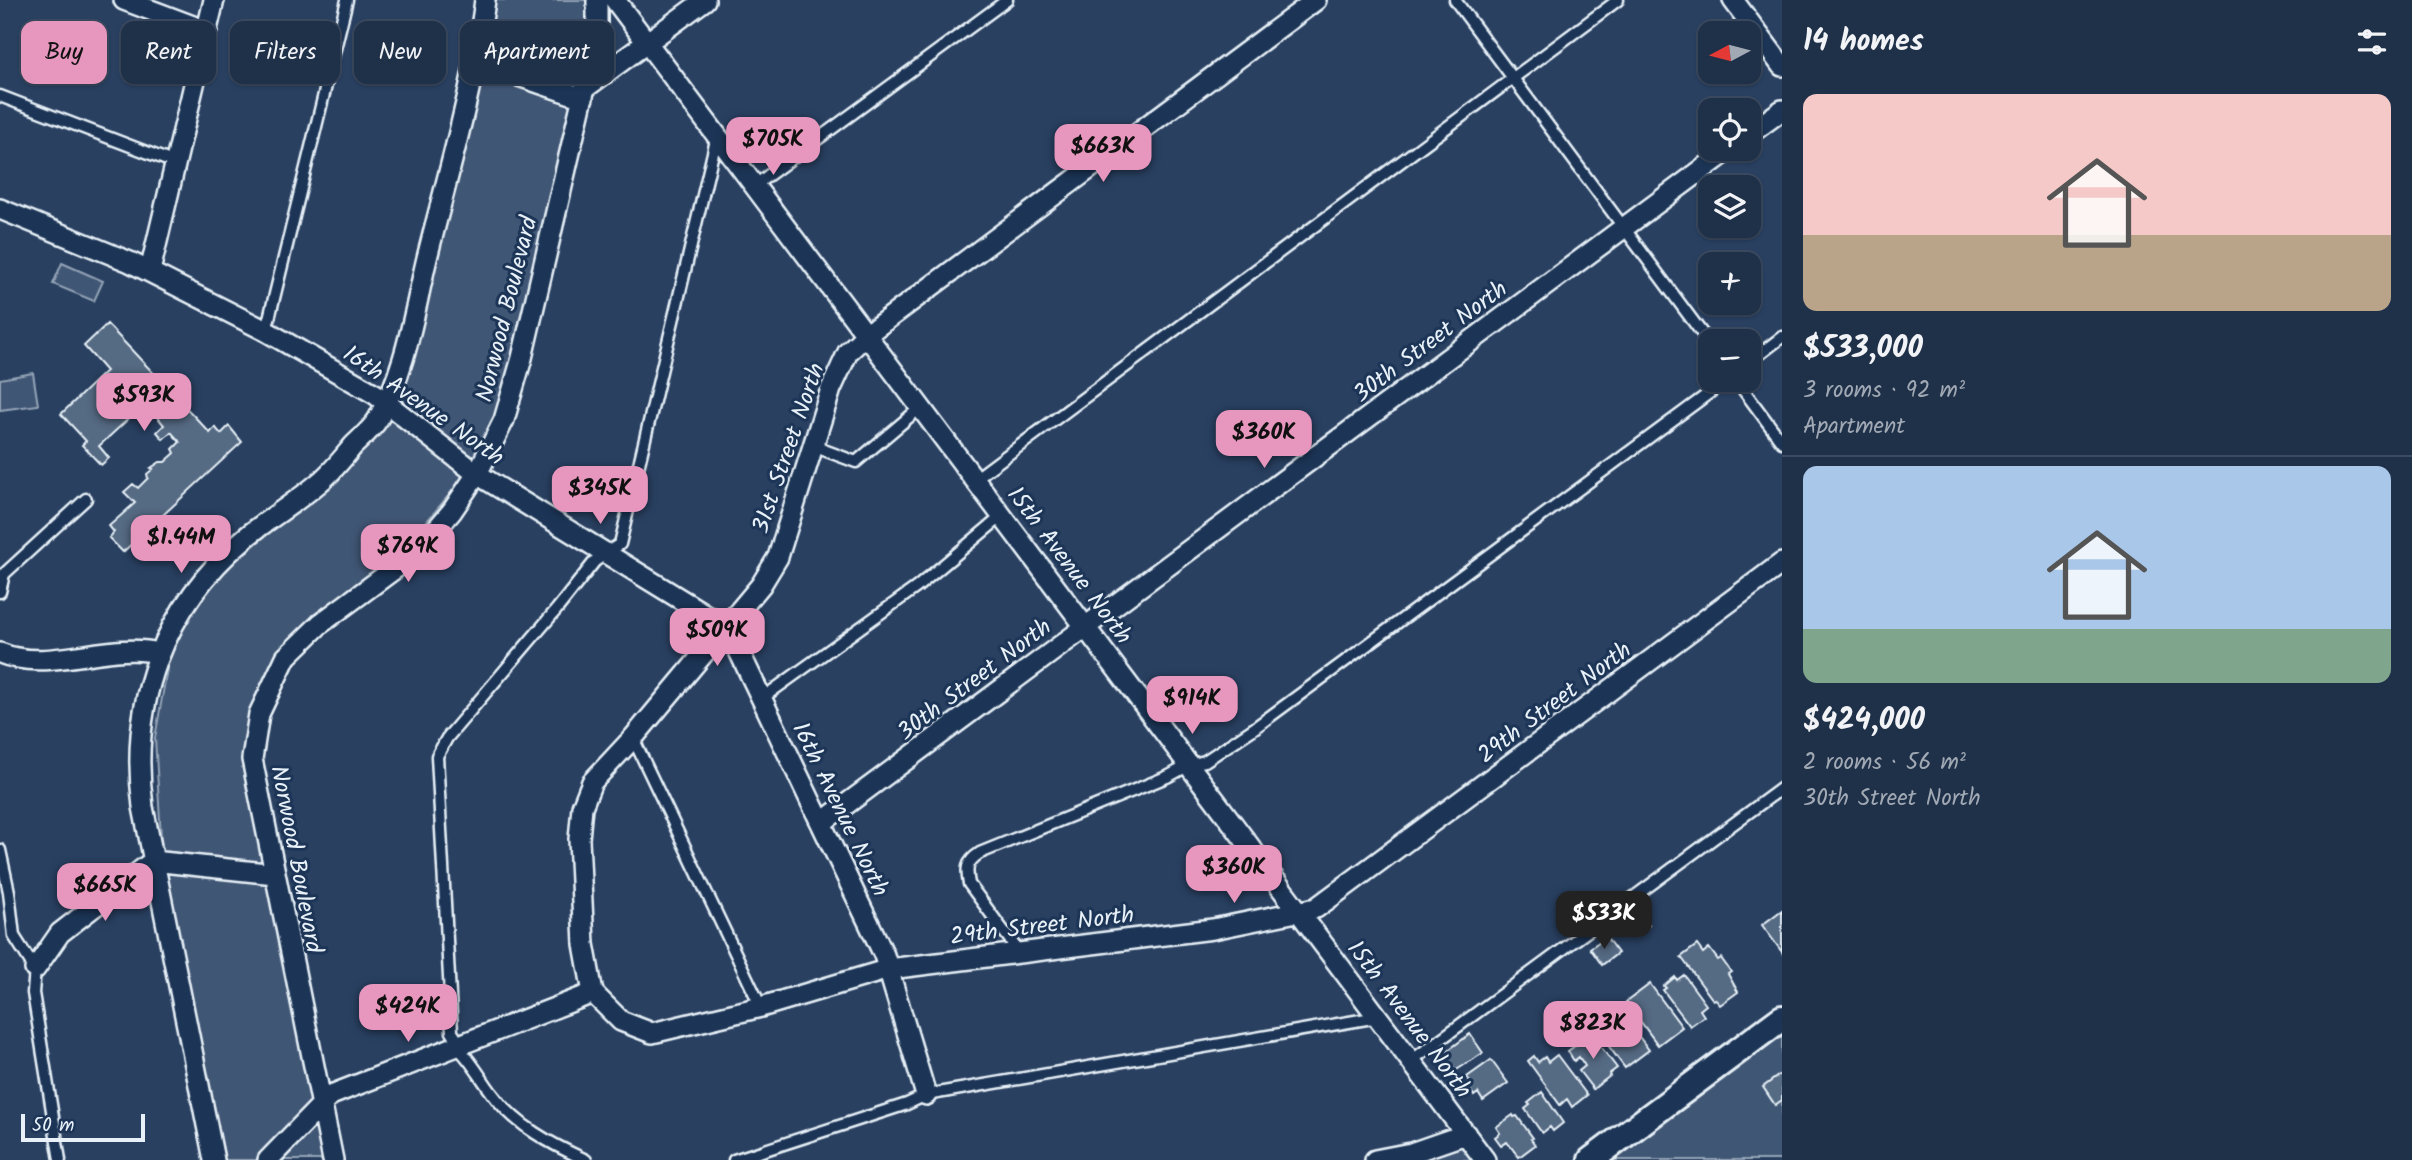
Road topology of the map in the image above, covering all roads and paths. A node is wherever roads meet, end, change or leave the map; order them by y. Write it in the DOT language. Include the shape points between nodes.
graph roads {
  1 [pos="124,0"];
  2 [pos="214,0"];
  3 [pos="347,0"];
  4 [pos="485,0"];
  5 [pos="597,0"];
  6 [pos="615,0"];
  7 [pos="705,0"];
  8 [pos="1007,0"];
  9 [pos="1317,0"];
  10 [pos="1455,0"];
  11 [pos="1618,0"];
  12 [pos="1733,0"];
  13 [pos="180,21"];
  14 [pos="209,21"];
  15 [pos="481,21"];
  16 [pos="648,43"];
  17 [pos="1782,66"];
  18 [pos="1513,78"];
  19 [pos="194,84"];
  20 [pos="469,84"];
  21 [pos="553,84"];
  22 [pos="584,93"];
  23 [pos="0,96"];
  24 [pos="1782,110"];
  25 [pos="1761,125"];
  26 [pos="717,136"];
  27 [pos="1714,161"];
  28 [pos="175,163"];
  29 [pos="754,186"];
  30 [pos="0,209"];
  31 [pos="1624,228"];
  32 [pos="150,271"];
  33 [pos="1699,329"];
  34 [pos="266,331"];
  35 [pos="866,335"];
  36 [pos="1782,337"];
  37 [pos="1761,353"];
  38 [pos="1711,392"];
  39 [pos="1745,392"];
  40 [pos="385,404"];
  41 [pos="921,407"];
  42 [pos="1782,442"];
  43 [pos="813,446"];
  44 [pos="477,474"];
  45 [pos="975,479"];
  46 [pos="86,499"];
  47 [pos="1002,516"];
  48 [pos="606,553"];
  49 [pos="1782,563"];
  50 [pos="0,592"];
  51 [pos="1085,627"];
  52 [pos="722,630"];
  53 [pos="0,653"];
  54 [pos="159,653"];
  55 [pos="761,699"];
  56 [pos="632,738"];
  57 [pos="1189,765"];
  58 [pos="1782,788"];
  59 [pos="821,823"];
  60 [pos="0,850"];
  61 [pos="153,861"];
  62 [pos="275,874"];
  63 [pos="1300,912"];
  64 [pos="1019,952"];
  65 [pos="36,969"];
  66 [pos="889,969"];
  67 [pos="593,993"];
  68 [pos="761,1007"];
  69 [pos="1378,1017"];
  70 [pos="1782,1018"];
  71 [pos="461,1046"];
  72 [pos="1411,1061"];
  73 [pos="926,1095"];
  74 [pos="321,1103"];
  75 [pos="1466,1134"];
  76 [pos="1605,1153"];
  77 [pos="60,1160"];
  78 [pos="214,1160"];
  79 [pos="268,1160"];
  80 [pos="334,1160"];
  81 [pos="586,1160"];
  82 [pos="734,1160"];
  83 [pos="1376,1160"];
  84 [pos="1485,1160"];
  1 -- 13 [label="street"];
  2 -- 14 [label="street"];
  3 -- 34 [label="lane"];
  4 -- 15 [label="street"];
  5 -- 22 [label="street, Norwood Boulevard" via="597,36"];
  6 -- 16 [label="street, 15th Avenue North"];
  7 -- 16 [label="street"];
  8 -- 29 [label="lane"];
  9 -- 35 [label="street, 31st Street North"];
  10 -- 18 [label="lane"];
  11 -- 18 [label="lane"];
  12 -- 17 [label="street"];
  16 -- 22 [label="street"];
  16 -- 26 [label="street, 15th Avenue North"];
  18 -- 31 [label="lane"];
  18 -- 45 [label="lane"];
  19 -- 28 [label="street"];
  20 -- 40 [label="street" via="396,382"];
  21 -- 22 [label="street"];
  22 -- 44 [label="street, Norwood Boulevard" via="522,358 504,420"];
  23 -- 28 [label="lane"];
  24 -- 25 [label="street"];
  26 -- 29 [label="street, 15th Avenue North"];
  26 -- 48 [label="lane" via="620,544"];
  27 -- 31 [label="street, 30th Street North"];
  28 -- 32 [label="street"];
  29 -- 35 [label="street, 15th Avenue North"];
  30 -- 32 [label="street, 16th Avenue North"];
  31 -- 33 [label="lane"];
  31 -- 51 [label="street, 30th Street North"];
  32 -- 34 [label="street, 16th Avenue North"];
  34 -- 40 [label="street, 16th Avenue North"];
  35 -- 41 [label="street, 15th Avenue North"];
  35 -- 43 [label="street, 31st Street North" via="848,352"];
  36 -- 37 [label="lane"];
  38 -- 57 [label="lane" via="1253,729 1205,761"];
  39 -- 42 [label="lane"];
  40 -- 44 [label="street, 16th Avenue North"];
  40 -- 54 [label="street" via="377,421 323,480 244,539 213,569 189,597"];
  41 -- 43 [label="lane" via="856,462"];
  41 -- 45 [label="street, 15th Avenue North"];
  43 -- 52 [label="street, 31st Street North" via="778,557 761,585"];
  44 -- 48 [label="street, 16th Avenue North"];
  44 -- 62 [label="street, Norwood Boulevard" via="452,511 413,553 320,624 286,657 259,714 252,759"];
  45 -- 47 [label="street, 15th Avenue North"];
  46 -- 50 [label="lane" via="4,574"];
  47 -- 51 [label="street, 15th Avenue North"];
  47 -- 55 [label="lane" via="917,587"];
  48 -- 52 [label="street, 16th Avenue North" via="711,618"];
  48 -- 71 [label="lane" via="447,738 437,756 452,1032"];
  49 -- 63 [label="street, 29th Street North" via="1319,906"];
  51 -- 57 [label="street, 15th Avenue North"];
  51 -- 59 [label="street, 30th Street North"];
  52 -- 55 [label="street, 16th Avenue North" via="736,645"];
  52 -- 56 [label="street, 31st Street North"];
  53 -- 54 [label="street" via="38,659 140,648"];
  54 -- 61 [label="street" via="146,695 139,743 139,776"];
  55 -- 59 [label="street, 16th Avenue North"];
  56 -- 67 [label="street, 31st Street North" via="592,782 582,807 584,944"];
  56 -- 68 [label="lane"];
  57 -- 63 [label="street, 15th Avenue North"];
  57 -- 64 [label="lane" via="972,859 966,872 969,884"];
  58 -- 72 [label="lane"];
  59 -- 66 [label="street, 16th Avenue North"];
  60 -- 65 [label="lane" via="13,936"];
  61 -- 62 [label="street"];
  61 -- 65 [label="street" via="60,933"];
  61 -- 78 [label="street"];
  62 -- 74 [label="street, Norwood Boulevard"];
  63 -- 64 [label="street, 29th Street North" via="1213,929"];
  63 -- 69 [label="street, 15th Avenue North"];
  64 -- 66 [label="street, 29th Street North"];
  65 -- 77 [label="lane" via="33,993"];
  66 -- 68 [label="street, 29th Street North"];
  66 -- 73 [label="street, 16th Avenue North"];
  67 -- 68 [label="street, 29th Street North" via="621,1021 652,1033"];
  67 -- 71 [label="street"];
  69 -- 72 [label="street, 15th Avenue North"];
  69 -- 73 [label="lane"];
  70 -- 76 [label="street"];
  71 -- 74 [label="street" via="331,1094"];
  71 -- 81 [label="lane" via="510,1114 551,1144"];
  72 -- 75 [label="street, 15th Avenue North"];
  73 -- 82 [label="lane"];
  74 -- 79 [label="street"];
  74 -- 80 [label="street, Norwood Boulevard"];
  75 -- 83 [label="street"];
  75 -- 84 [label="street, 15th Avenue North"];
}
